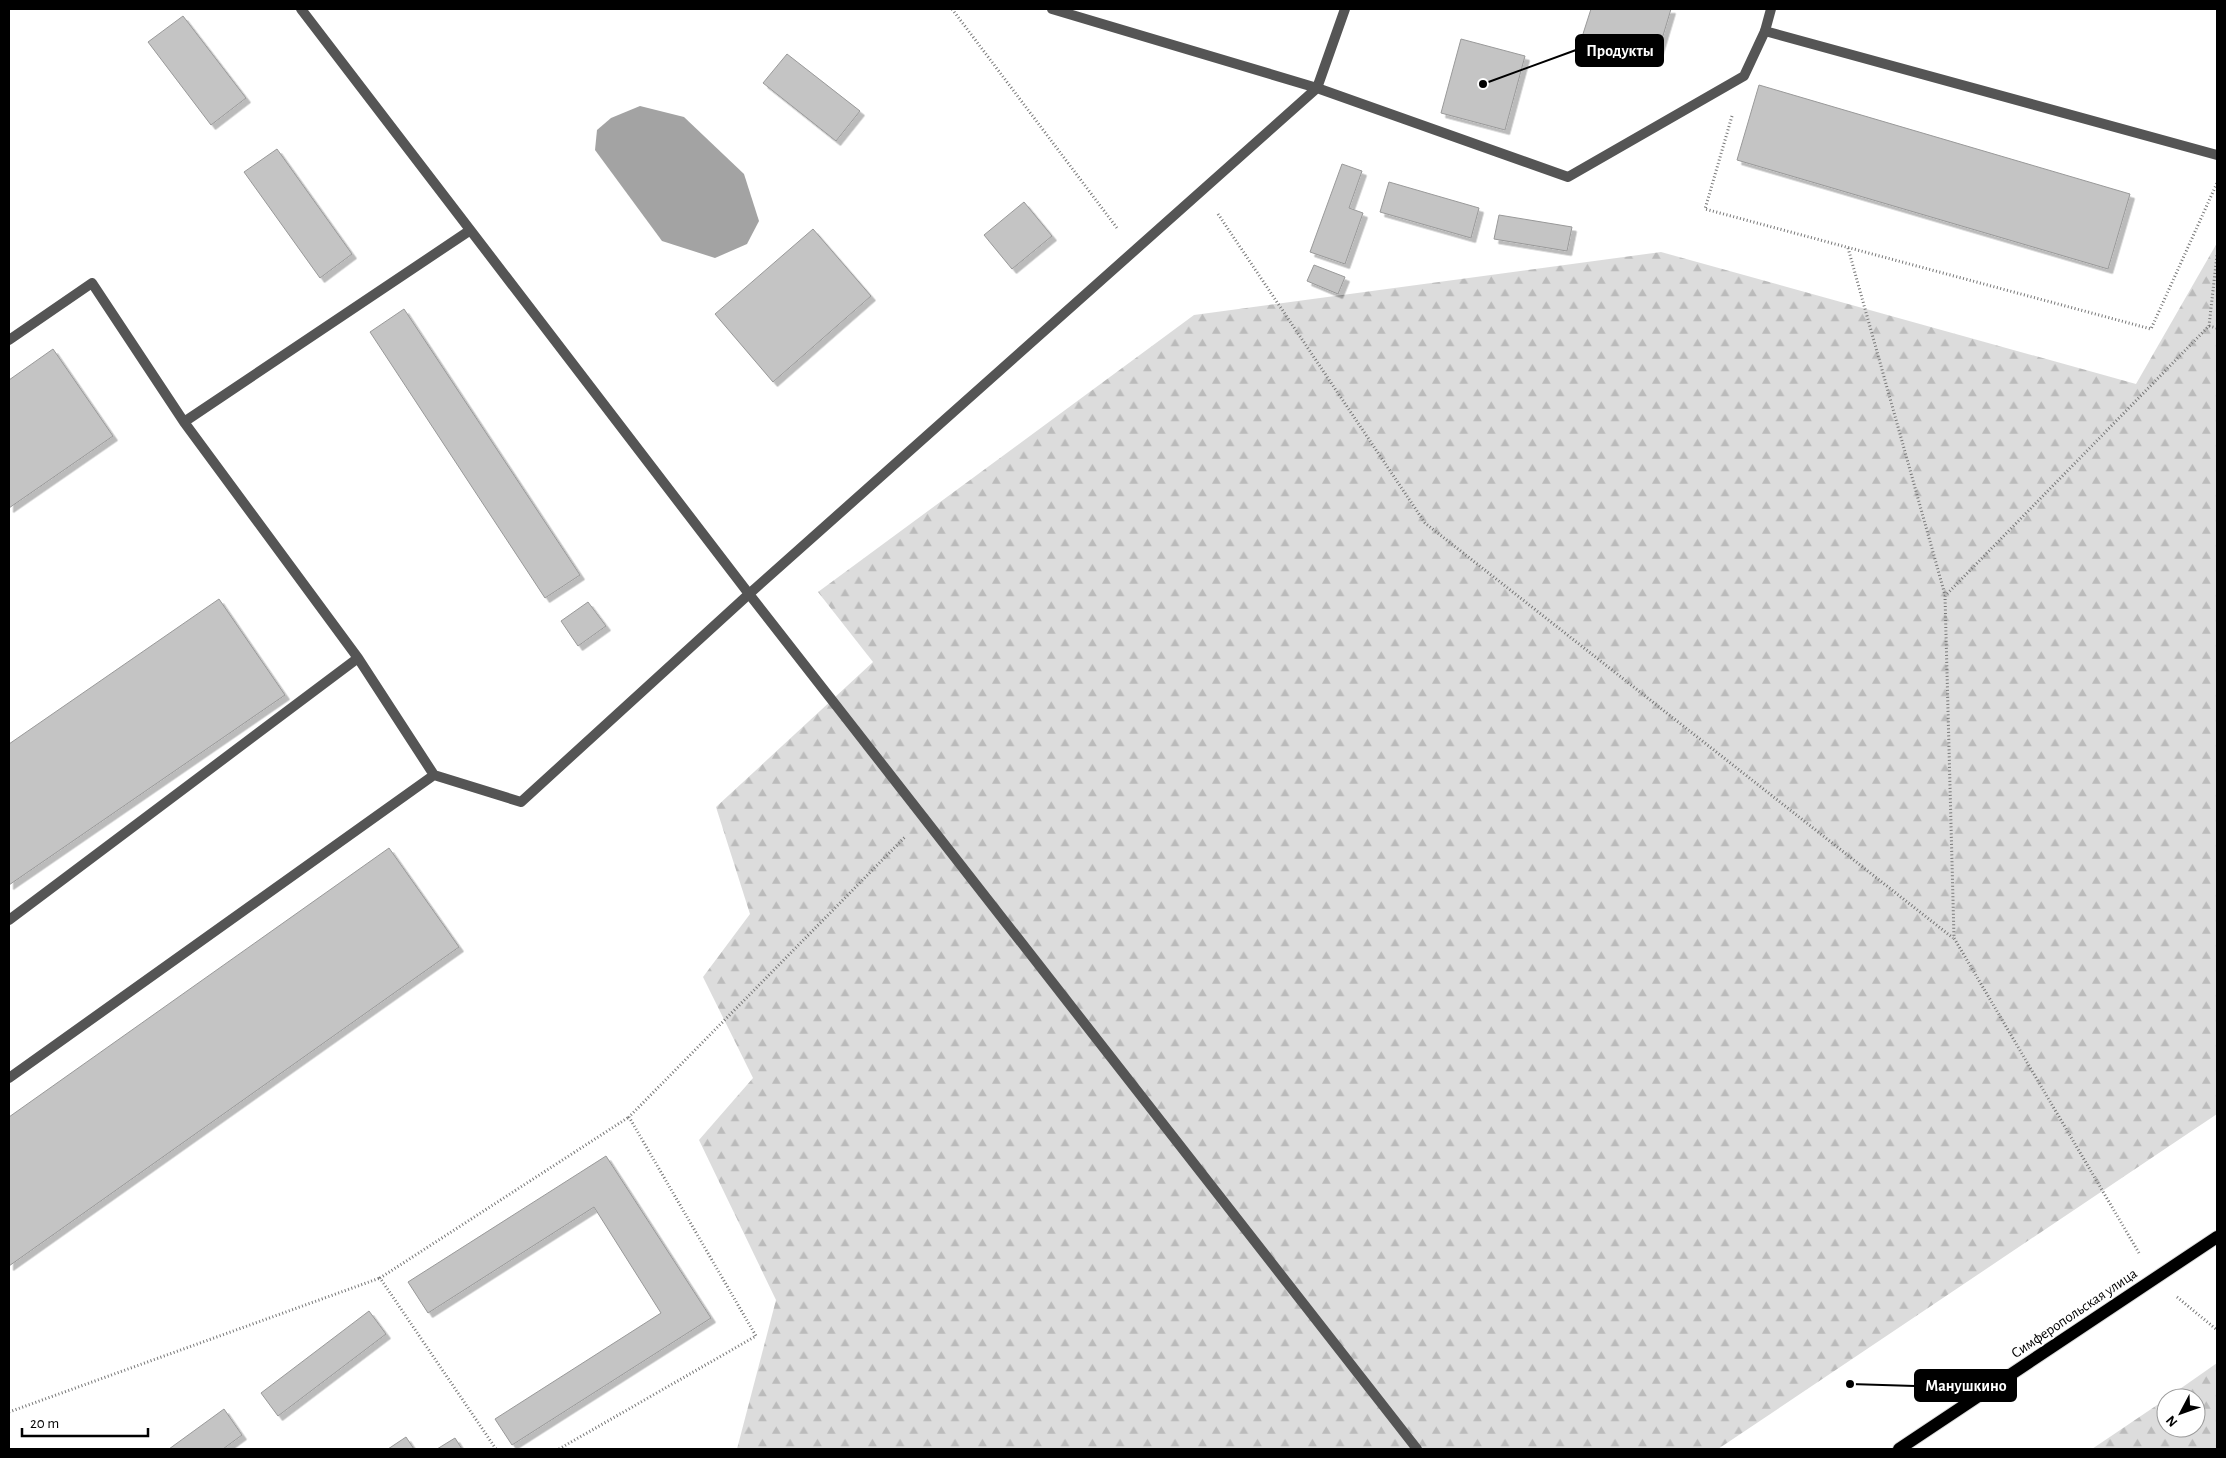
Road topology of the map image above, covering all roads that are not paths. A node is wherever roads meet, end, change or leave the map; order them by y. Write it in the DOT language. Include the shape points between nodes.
graph roads {
  1 [pos="301,9"];
  2 [pos="1052,9"];
  3 [pos="1344,9"];
  4 [pos="1771,9"];
  5 [pos="1764,31"];
  6 [pos="1317,88"];
  7 [pos="2217,155"];
  8 [pos="470,231"];
  9 [pos="9,340"];
  10 [pos="184,422"];
  11 [pos="749,594"];
  12 [pos="358,658"];
  13 [pos="434,775"];
  14 [pos="9,920"];
  15 [pos="9,1078"];
  16 [pos="2217,1237"];
  17 [pos="1417,1449"];
  18 [pos="1899,1449"];
  1 -- 8 [label="street"];
  2 -- 6 [label="street"];
  3 -- 6 [label="street"];
  4 -- 5 [label="street"];
  5 -- 6 [label="street" via="1744,76 1568,177"];
  5 -- 7 [label="street"];
  6 -- 11 [label="street"];
  8 -- 10 [label="street"];
  8 -- 11 [label="street"];
  9 -- 10 [label="street" via="92,282"];
  10 -- 12 [label="street"];
  11 -- 13 [label="street" via="521,802"];
  11 -- 17 [label="street"];
  12 -- 13 [label="street"];
  12 -- 14 [label="street"];
  13 -- 15 [label="street"];
  16 -- 18 [label="main road, Симферопольская улица"];
}
